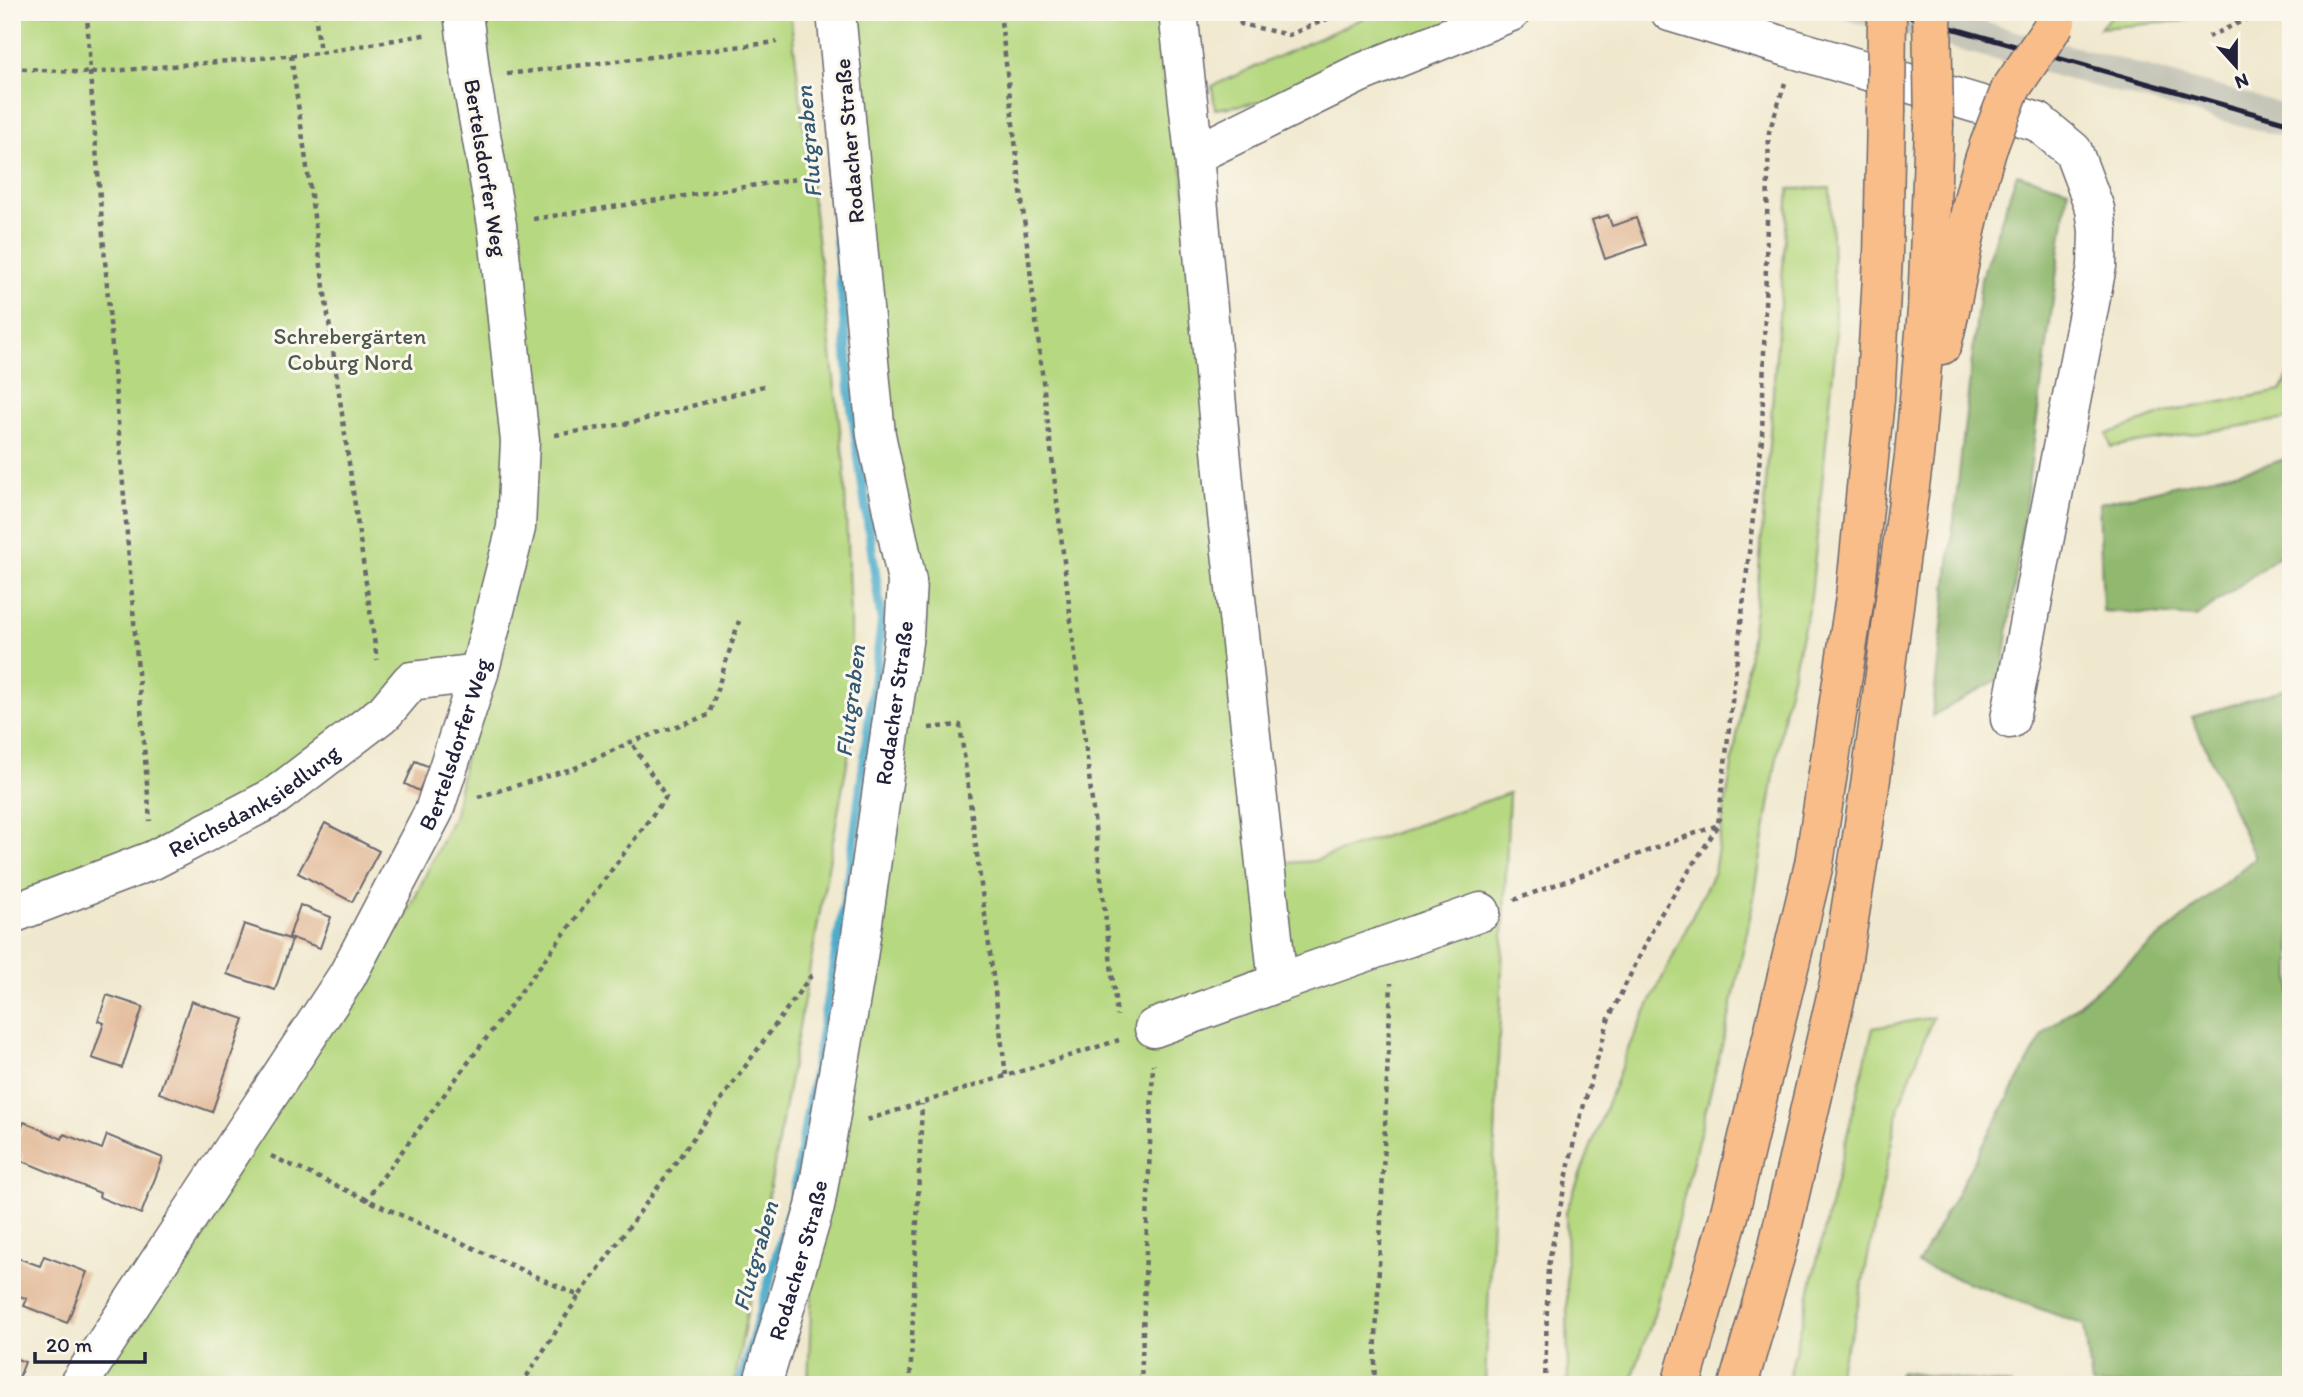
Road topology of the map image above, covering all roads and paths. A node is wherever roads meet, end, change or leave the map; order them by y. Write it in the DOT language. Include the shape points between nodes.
graph roads {
  1 [pos="88,12"];
  2 [pos="315,12"];
  3 [pos="836,12"];
  4 [pos="1000,12"];
  5 [pos="1178,12"];
  6 [pos="1237,12"];
  7 [pos="1344,12"];
  8 [pos="1511,12"];
  9 [pos="1670,12"];
  10 [pos="1887,12"];
  11 [pos="1932,12"];
  12 [pos="2262,12"];
  13 [pos="2061,17"];
  14 [pos="464,20"];
  15 [pos="2208,37"];
  16 [pos="777,42"];
  17 [pos="1797,49"];
  18 [pos="320,53"];
  19 [pos="292,55"];
  20 [pos="12,68"];
  21 [pos="90,73"];
  22 [pos="471,78"];
  23 [pos="1194,155"];
  24 [pos="796,179"];
  25 [pos="497,225"];
  26 [pos="767,385"];
  27 [pos="520,441"];
  28 [pos="1914,456"];
  29 [pos="739,621"];
  30 [pos="479,673"];
  31 [pos="385,712"];
  32 [pos="2010,719"];
  33 [pos="890,731"];
  34 [pos="631,742"];
  35 [pos="434,811"];
  36 [pos="1718,825"];
  37 [pos="153,860"];
  38 [pos="1482,912"];
  39 [pos="12,914"];
  40 [pos="1392,943"];
  41 [pos="810,977"];
  42 [pos="1278,983"];
  43 [pos="1137,1034"];
  44 [pos="1006,1075"];
  45 [pos="922,1104"];
  46 [pos="829,1131"];
  47 [pos="239,1141"];
  48 [pos="365,1201"];
  49 [pos="579,1297"];
  50 [pos="78,1385"];
  51 [pos="521,1385"];
  52 [pos="762,1385"];
  53 [pos="911,1385"];
  54 [pos="1141,1385"];
  55 [pos="1374,1385"];
  56 [pos="1545,1385"];
  57 [pos="1681,1385"];
  58 [pos="1738,1385"];
  1 -- 21 [label="path"];
  2 -- 18 [label="path"];
  3 -- 33 [label="street, Rodacher Straße" via="876,435 907,581"];
  4 -- 43 [label="path"];
  5 -- 23 [label="street"];
  6 -- 7 [label="path" via="1241,23 1289,35"];
  8 -- 23 [label="street" via="1358,74"];
  9 -- 17 [label="street"];
  10 -- 57 [label="highway, bridge" via="1883,257 1875,399 1855,597 1814,864 1729,1216"];
  11 -- 28 [label="highway, bridge" via="1934,126 1927,310"];
  12 -- 15 [label="path"];
  13 -- 28 [label="highway, bridge" via="2010,90 1976,180 1953,301"];
  14 -- 18 [label="path"];
  14 -- 22 [label="street, Bertelsdorfer Weg"];
  16 -- 22 [label="path"];
  17 -- 32 [label="street" via="2038,122 2073,150 2095,209 2097,266"];
  17 -- 36 [label="path" via="1769,132 1762,439"];
  18 -- 19 [label="path"];
  19 -- 21 [label="path"];
  19 -- 31 [label="path"];
  20 -- 21 [label="path"];
  21 -- 37 [label="path"];
  22 -- 25 [label="street, Bertelsdorfer Weg"];
  23 -- 42 [label="street" via="1227,515"];
  24 -- 25 [label="path"];
  25 -- 27 [label="street, Bertelsdorfer Weg"];
  26 -- 27 [label="path" via="631,423"];
  27 -- 30 [label="street, Bertelsdorfer Weg" via="516,528"];
  28 -- 58 [label="highway" via="1839,983 1777,1250"];
  29 -- 34 [label="path" via="709,715"];
  30 -- 31 [label="street, Reichsdanksiedlung" via="411,681"];
  30 -- 35 [label="street, Bertelsdorfer Weg"];
  31 -- 37 [label="street, Reichsdanksiedlung" via="274,797"];
  33 -- 44 [label="path" via="960,725"];
  33 -- 46 [label="street, Rodacher Straße"];
  34 -- 35 [label="path" via="575,768"];
  34 -- 48 [label="path" via="666,797"];
  35 -- 47 [label="street, Bertelsdorfer Weg" via="347,976"];
  36 -- 38 [label="path"];
  36 -- 56 [label="path" via="1659,917 1609,1018 1575,1136 1548,1266"];
  37 -- 39 [label="street, Reichsdanksiedlung"];
  38 -- 40 [label="street"];
  40 -- 42 [label="street"];
  40 -- 55 [label="path"];
  41 -- 49 [label="path"];
  42 -- 43 [label="street"];
  43 -- 44 [label="path"];
  43 -- 54 [label="path" via="1153,1105"];
  44 -- 45 [label="path"];
  45 -- 46 [label="path"];
  45 -- 53 [label="path"];
  46 -- 52 [label="street, Rodacher Straße" via="815,1207"];
  47 -- 48 [label="path"];
  47 -- 50 [label="street, Bertelsdorfer Weg"];
  48 -- 49 [label="path"];
  49 -- 51 [label="path"];
}
